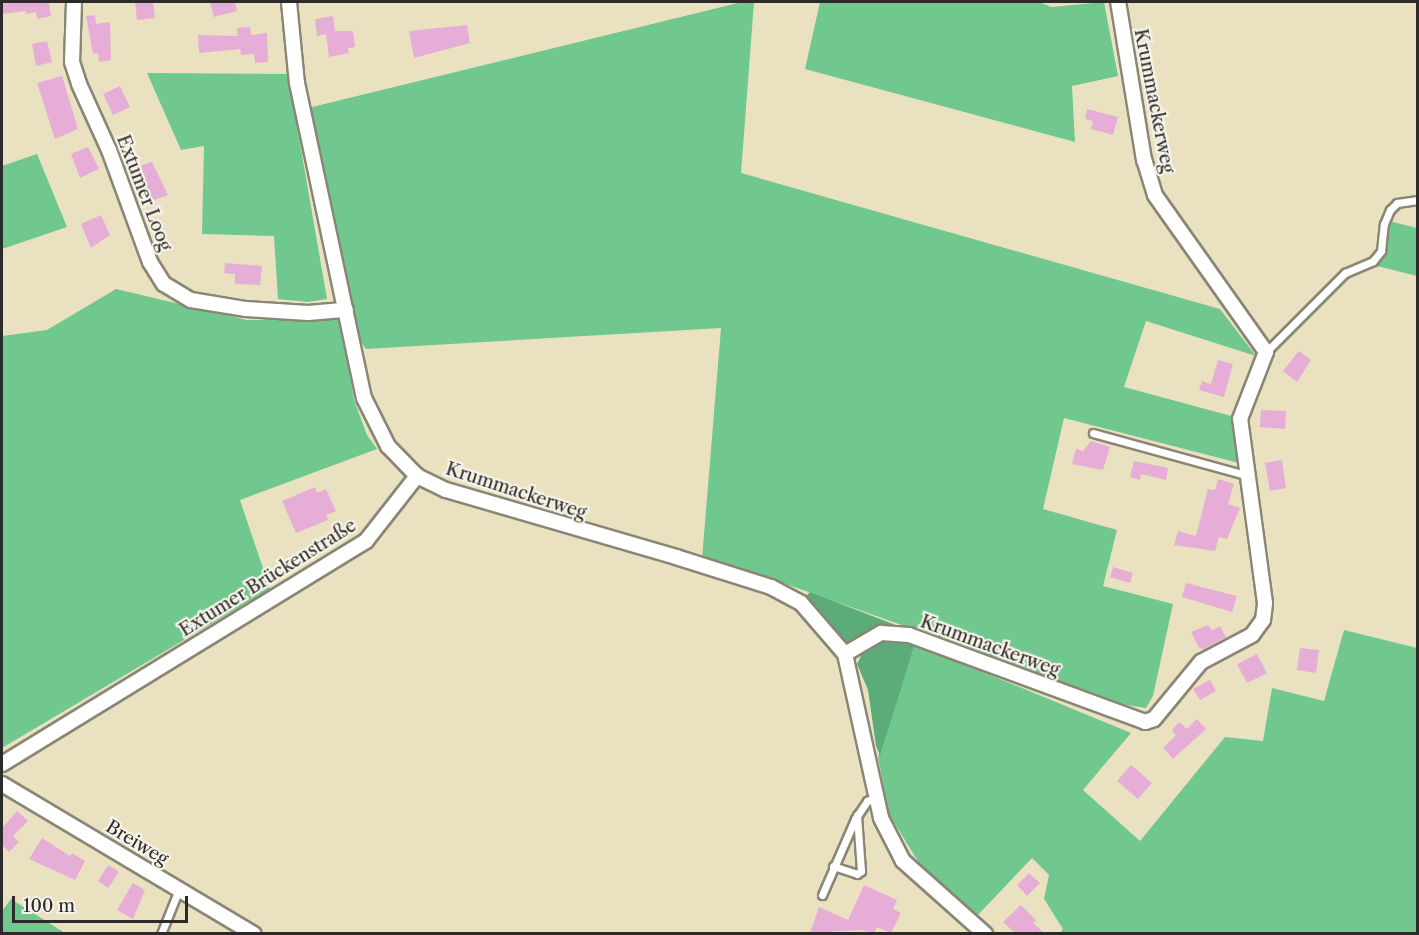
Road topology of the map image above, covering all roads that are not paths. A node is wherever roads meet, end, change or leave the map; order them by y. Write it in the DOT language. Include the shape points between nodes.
graph roads {
  1 [pos="74,2"];
  2 [pos="289,2"];
  3 [pos="1118,2"];
  4 [pos="1418,200"];
  5 [pos="346,310"];
  6 [pos="1266,352"];
  7 [pos="1093,433"];
  8 [pos="1246,475"];
  9 [pos="417,476"];
  10 [pos="845,654"];
  11 [pos="2,764"];
  12 [pos="2,784"];
  13 [pos="877,798"];
  14 [pos="857,815"];
  15 [pos="832,866"];
  16 [pos="178,889"];
  17 [pos="822,896"];
  18 [pos="161,933"];
  19 [pos="254,933"];
  20 [pos="985,933"];
  1 -- 5 [label="street, Extumer Loog" via="72,62 79,84 109,150 150,262 164,284 191,300 246,309 308,313"];
  2 -- 5 [label="street" via="297,83"];
  3 -- 6 [label="street, Krummackerweg" via="1144,160 1155,195"];
  4 -- 6 [label="lane, Krummackerweg" via="1397,203 1390,210 1381,251 1372,261 1346,273"];
  5 -- 9 [label="street" via="371,417 388,446"];
  6 -- 8 [label="street, Krummackerweg" via="1240,419"];
  7 -- 8 [label="lane"];
  8 -- 10 [label="street, Krummackerweg" via="1265,603 1263,620 1252,635 1201,662 1154,719 1134,720 909,635 881,633"];
  9 -- 10 [label="street, Krummackerweg" via="502,509 771,587 801,603"];
  9 -- 11 [label="street, Extumer Brückenstraße" via="366,541"];
  10 -- 13 [label="street"];
  12 -- 16 [label="street, Breiweg"];
  13 -- 14 [label="lane" via="867,801"];
  13 -- 20 [label="street" via="881,818 903,861"];
  14 -- 15 [label="lane"];
  14 -- 15 [label="lane" via="861,871 857,874"];
  15 -- 17 [label="lane"];
  16 -- 18 [label="lane"];
  16 -- 19 [label="street, Breiweg"];
}
